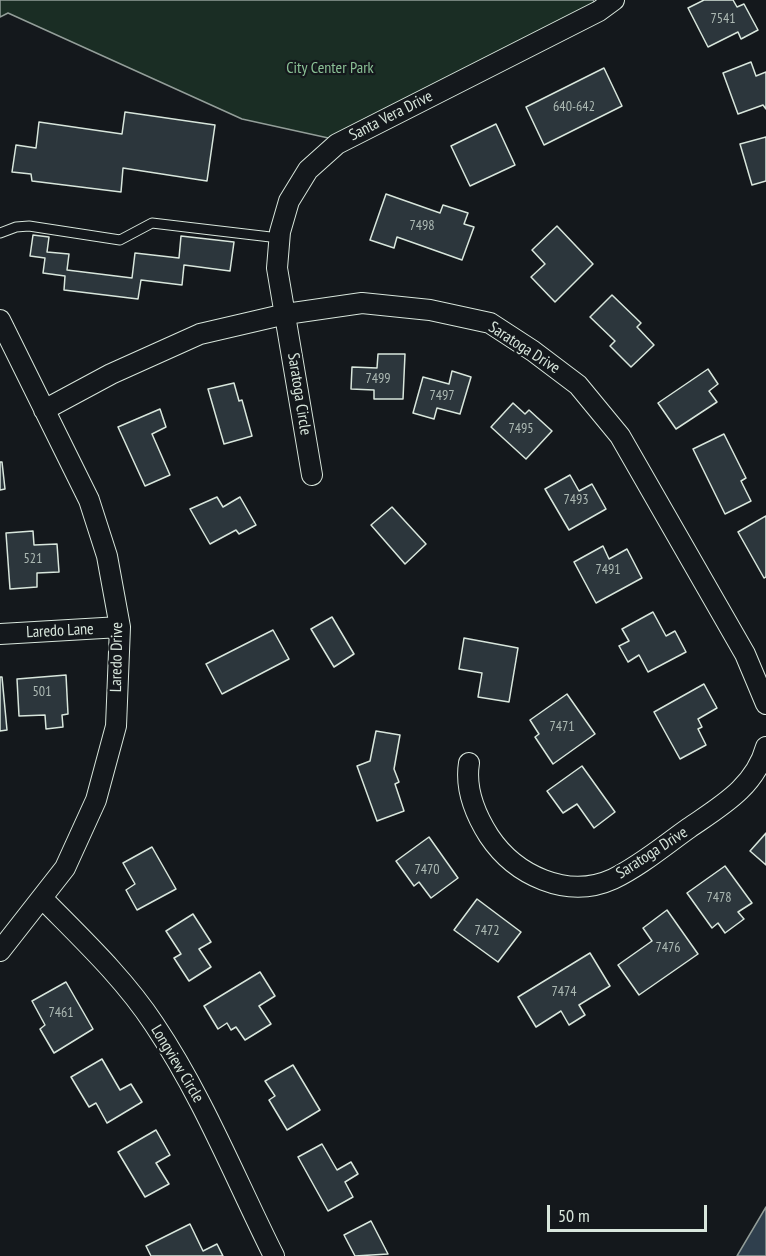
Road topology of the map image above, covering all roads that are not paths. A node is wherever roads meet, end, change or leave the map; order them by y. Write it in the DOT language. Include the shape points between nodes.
graph roads {
  1 [pos="614,0"];
  2 [pos="0,233"];
  3 [pos="279,238"];
  4 [pos="286,314"];
  5 [pos="0,320"];
  6 [pos="44,410"];
  7 [pos="312,474"];
  8 [pos="120,627"];
  9 [pos="0,634"];
  10 [pos="766,704"];
  11 [pos="766,747"];
  12 [pos="469,763"];
  13 [pos="42,898"];
  14 [pos="0,951"];
  15 [pos="274,1256"];
  1 -- 3 [label="street, Santa Vera Drive" via="337,144 308,170 294,193"];
  2 -- 3 [label="lane" via="29,226 120,240 152,224"];
  3 -- 4 [label="street, Santa Vera Drive" via="277,268"];
  4 -- 6 [label="street, Saratoga Drive" via="200,334 111,374"];
  4 -- 7 [label="street, Saratoga Circle"];
  4 -- 10 [label="street, Saratoga Drive" via="362,303 430,310 490,323 578,385 620,436 745,654"];
  5 -- 6 [label="street, Laredo Drive"];
  6 -- 8 [label="street, Laredo Drive" via="89,500 107,556"];
  8 -- 9 [label="street, Laredo Lane"];
  8 -- 13 [label="street, Laredo Drive" via="116,726 96,800 65,868"];
  11 -- 12 [label="street, Saratoga Drive" via="756,775 733,798 613,879 574,886 532,875 495,845 468,790"];
  13 -- 14 [label="street, Laredo Drive"];
  13 -- 15 [label="street, Longview Circle" via="99,956 154,1024 213,1126"];
}
